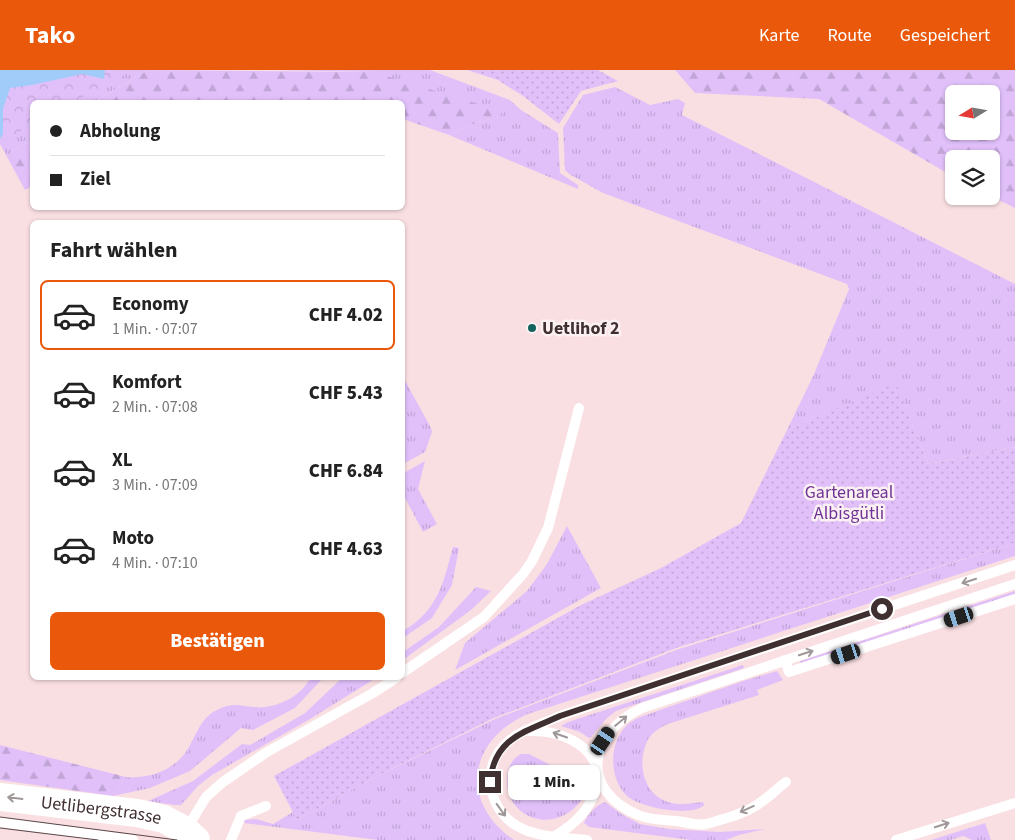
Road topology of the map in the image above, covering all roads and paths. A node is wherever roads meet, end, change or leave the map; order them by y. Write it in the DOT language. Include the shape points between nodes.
graph roads {
  1 [pos="579,408"];
  2 [pos="1015,565"];
  3 [pos="1015,584"];
  4 [pos="1015,599"];
  5 [pos="785,660"];
  6 [pos="405,671"];
  7 [pos="393,680"];
  8 [pos="526,732"];
  9 [pos="598,773"];
  10 [pos="786,782"];
  11 [pos="0,797"];
  12 [pos="1015,803"];
  13 [pos="266,806"];
  14 [pos="0,822"];
  15 [pos="191,835"];
  16 [pos="555,836"];
  17 [pos="133,840"];
  18 [pos="231,840"];
  19 [pos="587,840"];
  20 [pos="896,840"];
  1 -- 6 [label="lane" via="550,522 540,547 523,574 484,617"];
  2 -- 8 [label="lane, one-way" via="560,716"];
  5 -- 3 [label="lane, one-way"];
  4 -- 5 [label="lane" via="789,672"];
  9 -- 5 [label="lane, one-way" via="598,751 603,741 630,713"];
  7 -- 15 [label="lane" via="267,752 223,782 206,797"];
  9 -- 8 [label="lane, one-way" via="592,760 574,741 549,732"];
  8 -- 16 [label="lane, one-way" via="510,740 498,753 491,772 491,793 499,810 513,824 530,832"];
  10 -- 9 [label="lane, one-way" via="750,809 704,824 652,819 637,814 617,803 605,789"];
  9 -- 16 [label="lane" via="588,807 570,827"];
  15 -- 11 [label="main road, Uetlibergstrasse, one-way" via="164,819"];
  20 -- 12 [label="lane, one-way"];
  13 -- 18 [label="lane" via="241,816"];
  14 -- 17 [label="lane, Uetlibergstrasse"];
  16 -- 19 [label="lane"];
}
